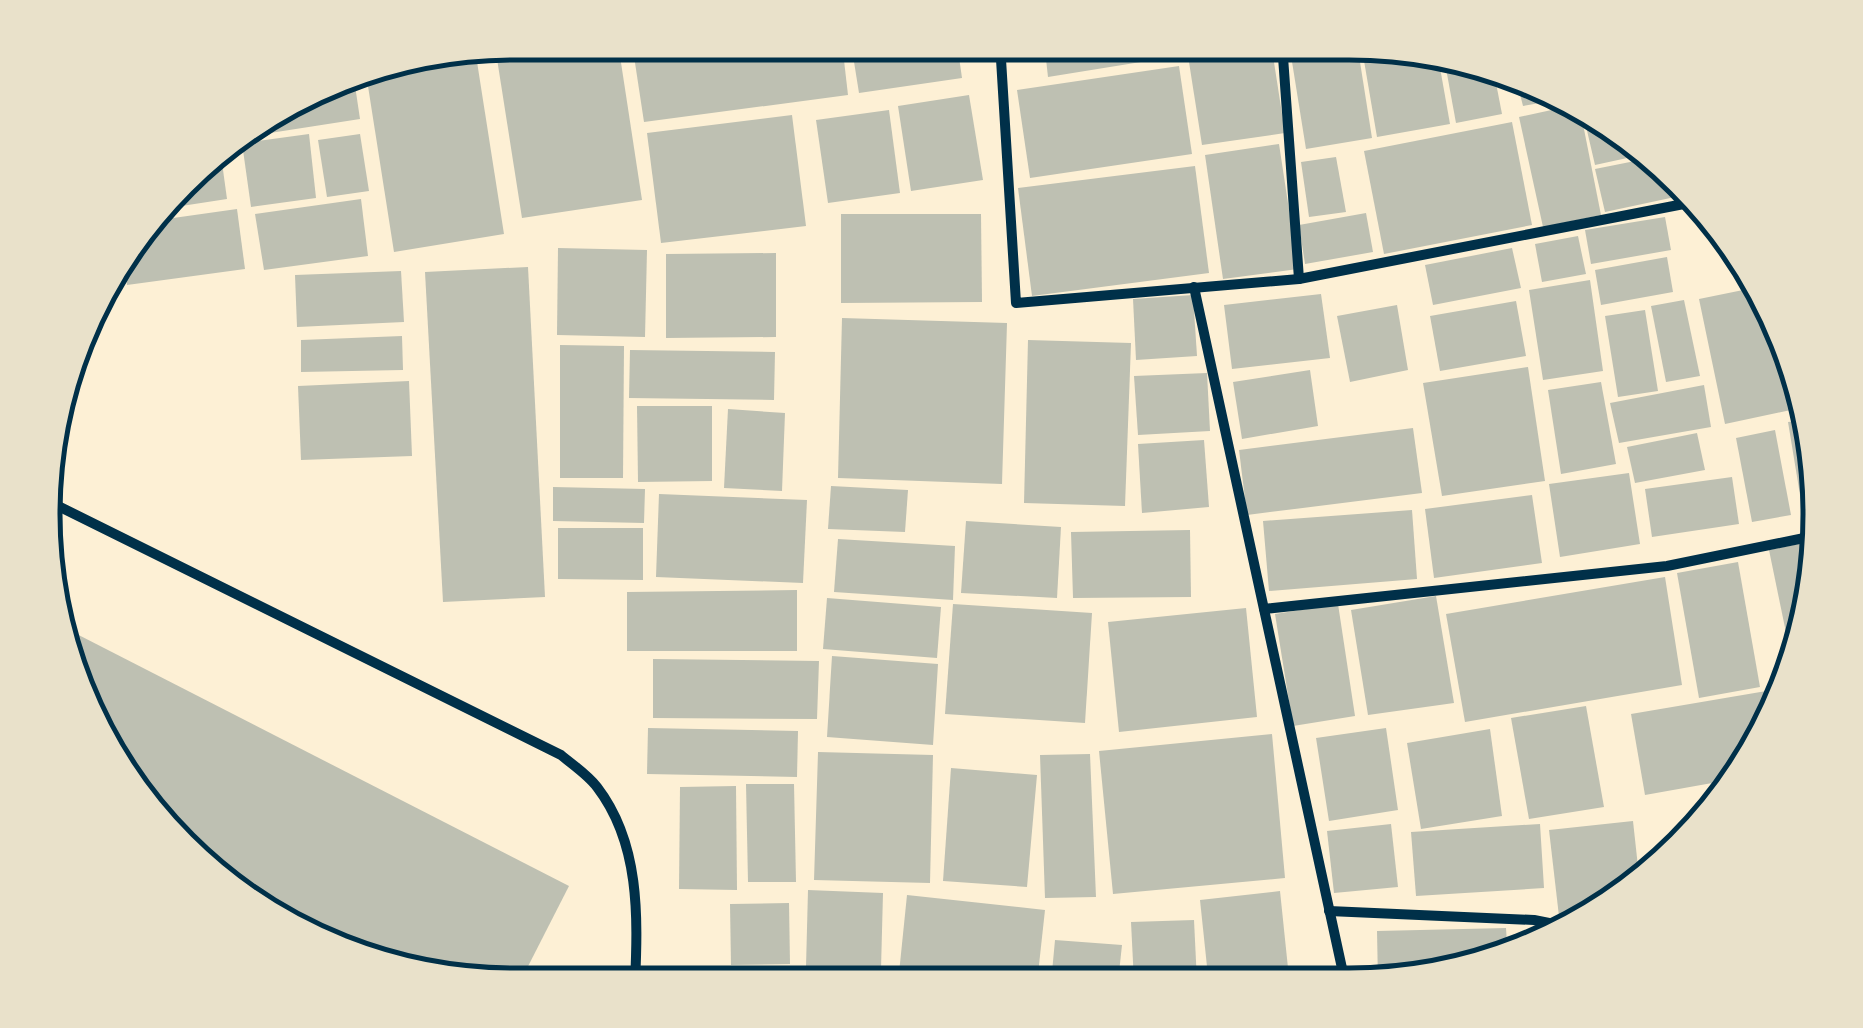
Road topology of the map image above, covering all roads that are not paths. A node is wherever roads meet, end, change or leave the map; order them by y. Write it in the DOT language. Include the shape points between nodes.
graph roads {
  1 [pos="1001,60"];
  2 [pos="1283,60"];
  3 [pos="1681,205"];
  4 [pos="1299,279"];
  5 [pos="1194,287"];
  6 [pos="60,507"];
  7 [pos="1802,538"];
  8 [pos="1264,609"];
  9 [pos="1329,911"];
  10 [pos="1546,923"];
  11 [pos="635,968"];
  12 [pos="1343,968"];
  1 -- 5 [label="street" via="1016,303"];
  2 -- 4 [label="street"];
  3 -- 4 [label="street"];
  4 -- 5 [label="street"];
  5 -- 8 [label="street"];
  6 -- 11 [label="street" via="562,755 596,785 621,826 635,883"];
  7 -- 8 [label="street" via="1666,566"];
  8 -- 9 [label="street"];
  9 -- 10 [label="street"];
  9 -- 12 [label="street"];
}
